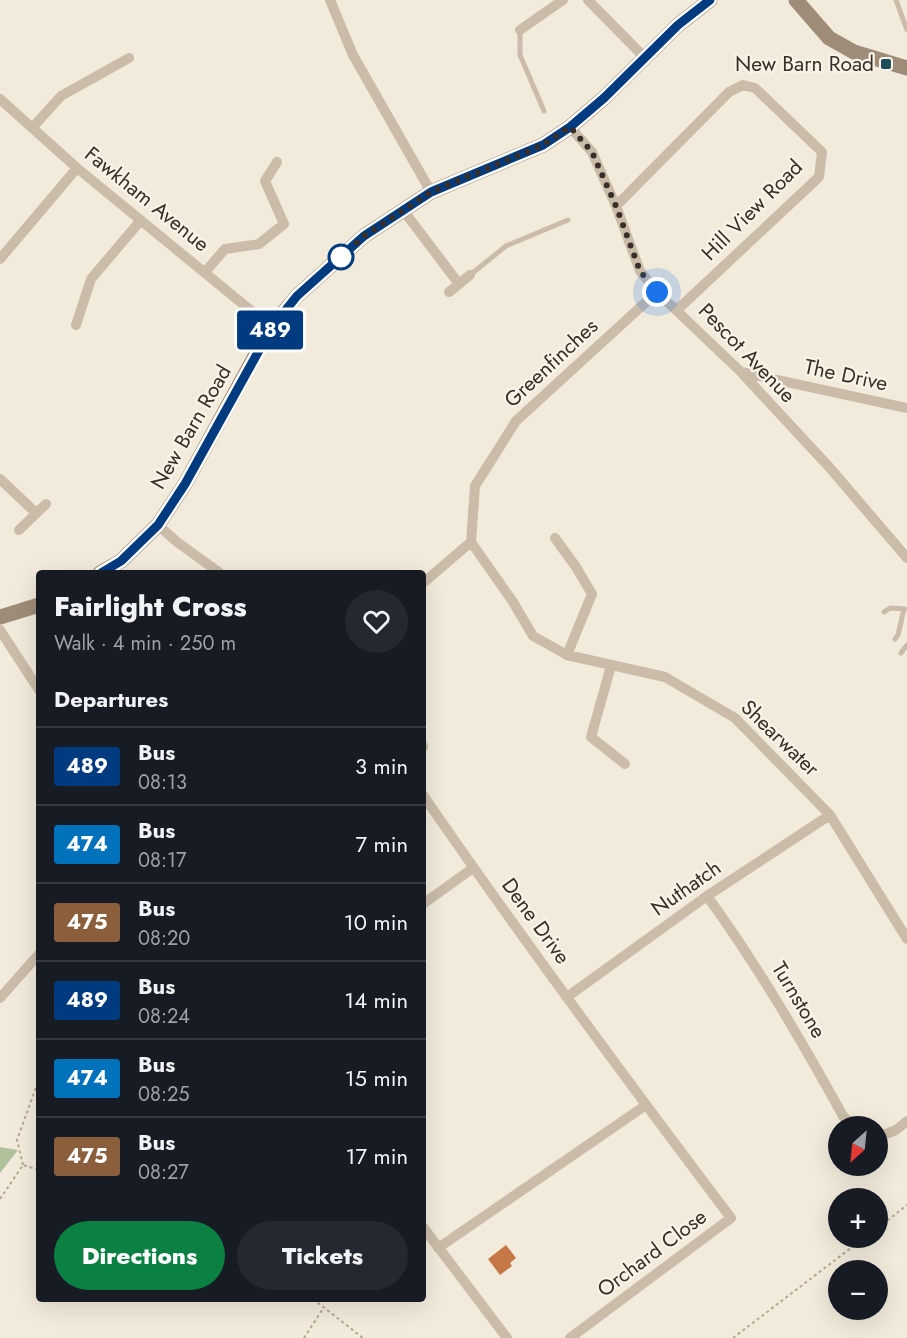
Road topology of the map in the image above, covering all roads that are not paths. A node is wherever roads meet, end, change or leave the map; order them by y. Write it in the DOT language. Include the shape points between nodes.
graph roads {
  1 [pos="330,0"];
  2 [pos="563,0"];
  3 [pos="588,0"];
  4 [pos="710,0"];
  5 [pos="796,0"];
  6 [pos="896,0"];
  7 [pos="520,30"];
  8 [pos="907,30"];
  9 [pos="644,57"];
  10 [pos="129,58"];
  11 [pos="906,66"];
  12 [pos="0,99"];
  13 [pos="544,111"];
  14 [pos="33,127"];
  15 [pos="570,127"];
  16 [pos="277,162"];
  17 [pos="77,168"];
  18 [pos="431,192"];
  19 [pos="616,206"];
  20 [pos="403,210"];
  21 [pos="141,220"];
  22 [pos="567,220"];
  23 [pos="0,259"];
  24 [pos="205,272"];
  25 [pos="470,275"];
  26 [pos="459,284"];
  27 [pos="449,292"];
  28 [pos="657,292"];
  29 [pos="677,310"];
  30 [pos="76,325"];
  31 [pos="272,327"];
  32 [pos="741,372"];
  33 [pos="907,408"];
  34 [pos="0,479"];
  35 [pos="46,504"];
  36 [pos="36,513"];
  37 [pos="158,525"];
  38 [pos="19,530"];
  39 [pos="555,538"];
  40 [pos="471,542"];
  41 [pos="907,558"];
  42 [pos="105,570"];
  43 [pos="216,570"];
  44 [pos="426,580"];
  45 [pos="36,606"];
  46 [pos="906,610"];
  47 [pos="884,612"];
  48 [pos="0,617"];
  49 [pos="0,630"];
  50 [pos="895,639"];
  51 [pos="907,645"];
  52 [pos="901,653"];
  53 [pos="567,655"];
  54 [pos="611,666"];
  55 [pos="36,685"];
  56 [pos="625,764"];
  57 [pos="426,799"];
  58 [pos="830,815"];
  59 [pos="473,868"];
  60 [pos="707,896"];
  61 [pos="426,902"];
  62 [pos="907,939"];
  63 [pos="36,957"];
  64 [pos="567,997"];
  65 [pos="0,998"];
  66 [pos="646,1105"];
  67 [pos="843,1116"];
  68 [pos="907,1121"];
  69 [pos="888,1133"];
  70 [pos="426,1231"];
  71 [pos="438,1248"];
  72 [pos="507,1338"];
  73 [pos="570,1338"];
  1 -- 18 [label="street" via="353,55"];
  2 -- 7 [label="street"];
  3 -- 9 [label="street"];
  4 -- 9 [label="street, New Barn Road"];
  5 -- 11 [label="street" via="829,38 854,52"];
  6 -- 8 [label="lane"];
  7 -- 13 [label="lane" via="520,55"];
  9 -- 15 [label="street, New Barn Road"];
  10 -- 14 [label="street" via="61,96"];
  12 -- 14 [label="street, Fawkham Avenue"];
  14 -- 17 [label="street, Fawkham Avenue"];
  15 -- 18 [label="street, New Barn Road" via="543,145"];
  15 -- 19 [label="street, Pescot Avenue" via="592,152"];
  16 -- 24 [label="street" via="265,181 284,224 259,244 225,249"];
  17 -- 21 [label="street, Fawkham Avenue"];
  17 -- 23 [label="street"];
  18 -- 20 [label="street, New Barn Road"];
  19 -- 28 [label="street, Pescot Avenue" via="640,271"];
  19 -- 29 [label="street, Hill View Road" via="729,92 743,85 755,88 822,152 819,177"];
  20 -- 26 [label="street"];
  20 -- 31 [label="street, New Barn Road" via="364,236 297,296"];
  21 -- 24 [label="street, Fawkham Avenue"];
  21 -- 30 [label="street" via="91,279"];
  22 -- 25 [label="lane" via="506,246"];
  24 -- 31 [label="street, Fawkham Avenue"];
  25 -- 26 [label="street"];
  26 -- 27 [label="street"];
  28 -- 29 [label="street, Pescot Avenue"];
  28 -- 40 [label="street, Greenfinches" via="516,421 475,486"];
  29 -- 32 [label="street, Pescot Avenue"];
  31 -- 37 [label="street, New Barn Road"];
  32 -- 33 [label="street, The Drive"];
  32 -- 41 [label="street, Pescot Avenue"];
  34 -- 36 [label="street"];
  35 -- 36 [label="street"];
  36 -- 38 [label="street"];
  37 -- 42 [label="street, New Barn Road" via="121,561"];
  37 -- 43 [label="street"];
  39 -- 53 [label="street" via="592,594"];
  40 -- 44 [label="street"];
  40 -- 53 [label="street, Shearwater" via="533,636"];
  45 -- 48 [label="street"];
  46 -- 47 [label="lane" via="890,608"];
  46 -- 50 [label="lane"];
  49 -- 55 [label="street"];
  51 -- 52 [label="lane"];
  53 -- 54 [label="street, Shearwater"];
  54 -- 56 [label="street" via="591,737"];
  54 -- 58 [label="street, Shearwater" via="665,677 735,718"];
  57 -- 59 [label="street, Dene Drive"];
  58 -- 60 [label="street, Nuthatch"];
  58 -- 62 [label="street, Shearwater"];
  59 -- 61 [label="street, Dene Drive"];
  59 -- 64 [label="street, Dene Drive"];
  60 -- 64 [label="street, Nuthatch"];
  60 -- 67 [label="street, Turnstone" via="795,1029"];
  63 -- 65 [label="street"];
  64 -- 66 [label="street, Orchard Close"];
  66 -- 71 [label="street"];
  66 -- 73 [label="street, Orchard Close" via="731,1218"];
  68 -- 69 [label="street"];
  70 -- 71 [label="street"];
  71 -- 72 [label="street"];
}
